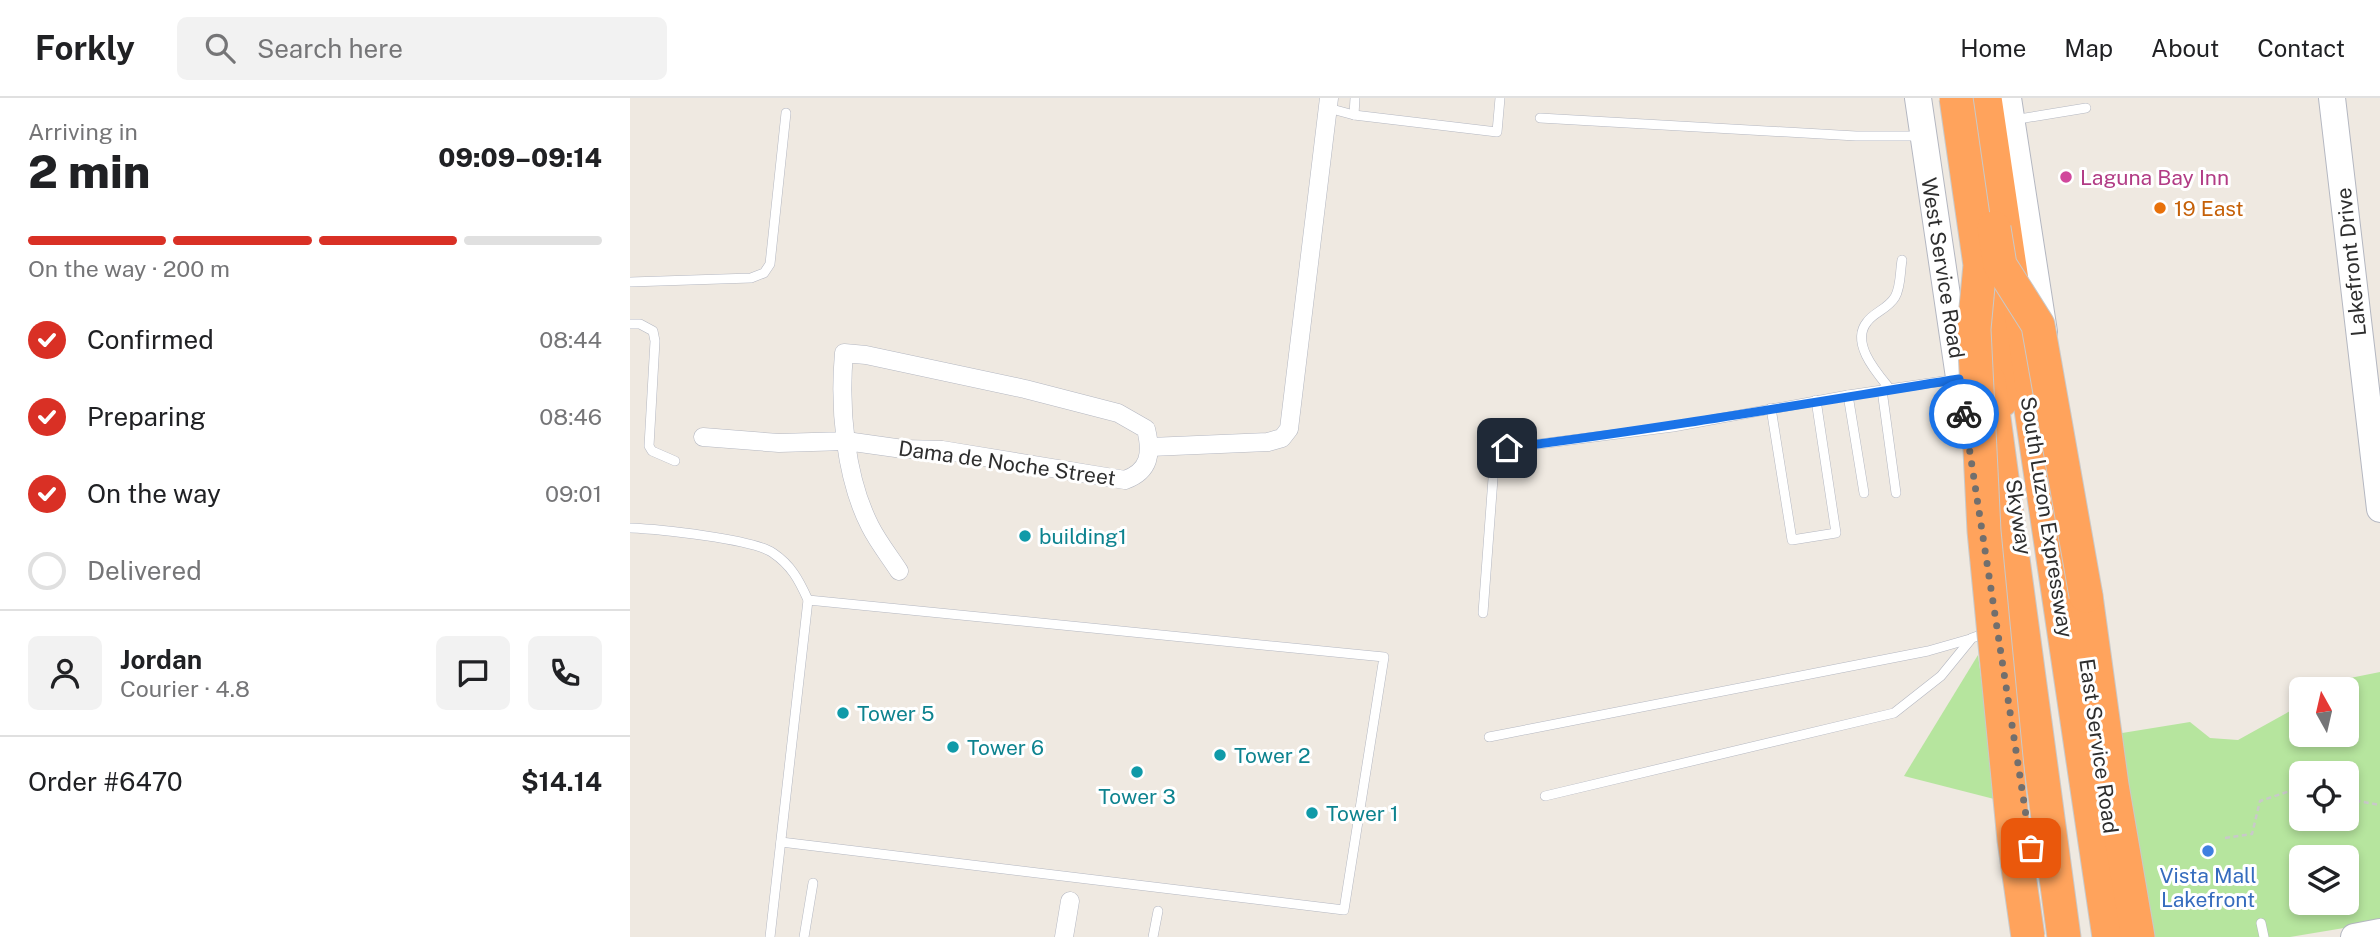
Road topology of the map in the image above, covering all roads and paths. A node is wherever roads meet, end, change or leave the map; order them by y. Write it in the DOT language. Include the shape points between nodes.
graph roads {
  1 [pos="1355,98"];
  2 [pos="1500,98"];
  3 [pos="1918,98"];
  4 [pos="1948,98"];
  5 [pos="1956,98"];
  6 [pos="1974,98"];
  7 [pos="1984,98"];
  8 [pos="2332,98"];
  9 [pos="1329,103"];
  10 [pos="2086,108"];
  11 [pos="2010,109"];
  12 [pos="786,113"];
  13 [pos="1354,114"];
  14 [pos="1540,118"];
  15 [pos="1923,136"];
  16 [pos="1995,174"];
  17 [pos="1960,180"];
  18 [pos="1902,260"];
  19 [pos="1990,265"];
  20 [pos="630,282"];
  21 [pos="630,324"];
  22 [pos="1959,379"];
  23 [pos="1886,389"];
  24 [pos="1848,395"];
  25 [pos="1816,400"];
  26 [pos="1771,408"];
  27 [pos="703,437"];
  28 [pos="846,440"];
  29 [pos="1150,447"];
  30 [pos="675,461"];
  31 [pos="1896,492"];
  32 [pos="1864,493"];
  33 [pos="2380,509"];
  34 [pos="630,528"];
  35 [pos="899,571"];
  36 [pos="808,600"];
  37 [pos="1483,613"];
  38 [pos="1997,629"];
  39 [pos="1972,638"];
  40 [pos="1489,737"];
  41 [pos="2289,791"];
  42 [pos="1545,796"];
  43 [pos="2359,801"];
  44 [pos="2380,805"];
  45 [pos="2225,838"];
  46 [pos="781,842"];
  47 [pos="813,883"];
  48 [pos="1070,901"];
  49 [pos="1158,911"];
  50 [pos="2261,923"];
  51 [pos="2380,932"];
  52 [pos="770,937"];
  53 [pos="804,937"];
  54 [pos="1064,937"];
  55 [pos="1153,937"];
  56 [pos="2028,937"];
  57 [pos="2044,937"];
  58 [pos="2064,937"];
  59 [pos="2081,937"];
  60 [pos="2099,937"];
  61 [pos="2109,937"];
  62 [pos="2130,937"];
  63 [pos="2138,937"];
  64 [pos="2264,937"];
  65 [pos="2354,937"];
  1 -- 13 [label="lane"];
  2 -- 13 [label="lane" via="1497,132"];
  3 -- 15 [label="main road, West Service Road"];
  4 -- 17 [label="highway, South Luzon Expressway"];
  5 -- 19 [label="highway, Skyway, bridge"];
  6 -- 19 [label="highway, Skyway, bridge"];
  7 -- 16 [label="highway, South Luzon Expressway"];
  8 -- 33 [label="main road, Lakefront Drive"];
  9 -- 13 [label="lane"];
  9 -- 29 [label="street" via="1289,429 1282,438 1268,442"];
  10 -- 11 [label="lane"];
  11 -- 62 [label="main road, East Service Road" via="2039,288 2104,792"];
  12 -- 20 [label="lane" via="770,264 764,273 751,278"];
  14 -- 15 [label="lane"];
  15 -- 22 [label="main road, West Service Road"];
  16 -- 17 [label="lane"];
  16 -- 61 [label="highway, South Luzon Expressway"];
  17 -- 58 [label="highway, South Luzon Expressway"];
  18 -- 23 [label="lane" via="1897,295 1866,323 1861,336"];
  19 -- 56 [label="highway, bridge" via="1974,329 1984,531"];
  19 -- 59 [label="highway, Skyway, bridge"];
  19 -- 60 [label="highway, Skyway"];
  19 -- 63 [label="highway, bridge" via="2038,325 2084,583"];
  21 -- 30 [label="lane" via="653,331 655,341 649,446"];
  22 -- 23 [label="lane"];
  22 -- 38 [label="main road, West Service Road"];
  23 -- 24 [label="lane"];
  23 -- 31 [label="lane"];
  24 -- 25 [label="lane"];
  24 -- 32 [label="lane"];
  25 -- 26 [label="lane"];
  25 -- 26 [label="lane" via="1836,533 1792,540"];
  26 -- 37 [label="lane" via="1673,427 1507,448 1494,466"];
  27 -- 28 [label="street, Dama de Noche Street" via="779,443"];
  28 -- 29 [label="street, Dama de Noche Street" via="942,450 1125,480 1147,465"];
  28 -- 29 [label="street" via="841,386 844,353 1025,389 1118,413 1146,429"];
  28 -- 35 [label="street" via="870,526"];
  34 -- 36 [label="lane" via="671,529 770,550 791,568"];
  36 -- 46 [label="lane"];
  36 -- 46 [label="lane" via="1384,657 1344,910"];
  38 -- 39 [label="lane"];
  38 -- 57 [label="main road, West Service Road"];
  39 -- 40 [label="lane" via="1928,651"];
  39 -- 42 [label="lane" via="1941,676 1894,713"];
  41 -- 45 [label="path" via="2260,801 2252,834"];
  43 -- 44 [label="path"];
  46 -- 52 [label="lane"];
  47 -- 53 [label="lane"];
  48 -- 54 [label="street"];
  49 -- 55 [label="lane"];
  50 -- 64 [label="lane"];
  51 -- 65 [label="main road"];
}
